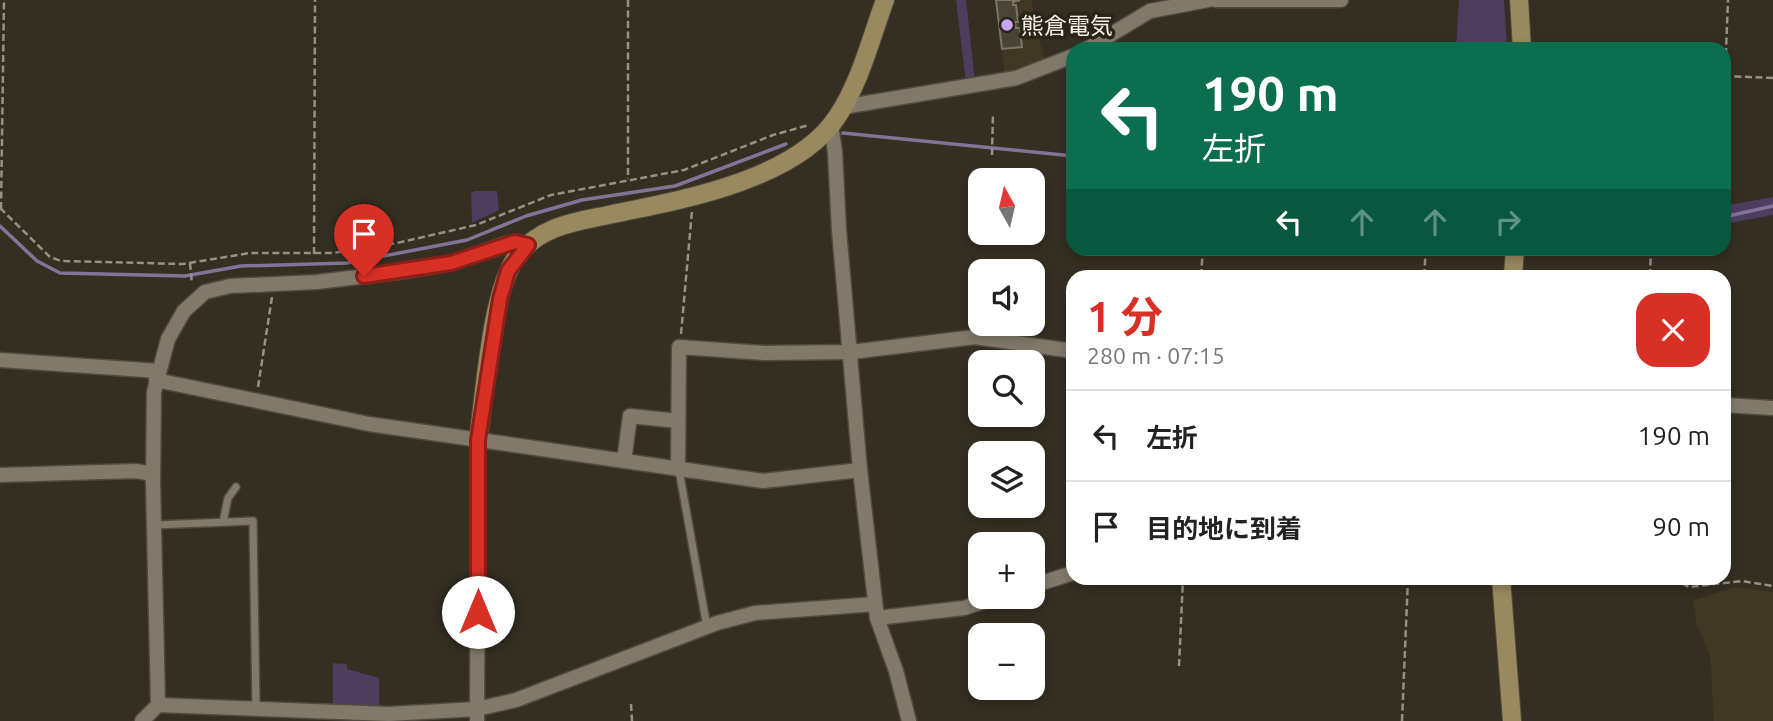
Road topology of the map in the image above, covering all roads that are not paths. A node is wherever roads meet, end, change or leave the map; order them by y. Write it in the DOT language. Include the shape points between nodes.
graph roads {
  1 [pos="885,0"];
  2 [pos="1208,0"];
  3 [pos="1216,0"];
  4 [pos="1340,0"];
  5 [pos="1519,0"];
  6 [pos="1324,1"];
  7 [pos="1150,6"];
  8 [pos="1097,42"];
  9 [pos="1522,42"];
  10 [pos="1066,59"];
  11 [pos="843,107"];
  12 [pos="822,125"];
  13 [pos="528,245"];
  14 [pos="1066,350"];
  15 [pos="851,352"];
  16 [pos="0,360"];
  17 [pos="158,375"];
  18 [pos="1731,405"];
  19 [pos="1773,408"];
  20 [pos="678,421"];
  21 [pos="478,440"];
  22 [pos="624,461"];
  23 [pos="678,469"];
  24 [pos="860,470"];
  25 [pos="153,474"];
  26 [pos="0,475"];
  27 [pos="236,487"];
  28 [pos="223,522"];
  29 [pos="154,525"];
  30 [pos="1066,575"];
  31 [pos="1045,582"];
  32 [pos="1502,585"];
  33 [pos="968,607"];
  34 [pos="876,611"];
  35 [pos="707,627"];
  36 [pos="158,705"];
  37 [pos="256,708"];
  38 [pos="292,715"];
  39 [pos="477,715"];
  40 [pos="142,721"];
  41 [pos="909,721"];
  42 [pos="1512,721"];
  1 -- 11 [label="street"];
  2 -- 7 [label="street"];
  3 -- 6 [label="street"];
  4 -- 6 [label="street"];
  5 -- 9 [label="street"];
  7 -- 8 [label="street"];
  10 -- 11 [label="street" via="1016,78"];
  11 -- 12 [label="street"];
  12 -- 13 [label="street" via="791,158 724,188 562,225"];
  12 -- 15 [label="street"];
  13 -- 17 [label="street" via="515,242 451,263 399,272 230,286 197,297 172,331"];
  13 -- 21 [label="street" via="508,271 500,299"];
  14 -- 15 [label="street" via="975,337"];
  15 -- 20 [label="street" via="765,353 680,347"];
  15 -- 24 [label="street"];
  16 -- 17 [label="street"];
  17 -- 21 [label="street" via="369,424"];
  17 -- 25 [label="street"];
  18 -- 19 [label="street"];
  20 -- 22 [label="street" via="630,416"];
  20 -- 23 [label="street"];
  21 -- 22 [label="street"];
  21 -- 39 [label="street"];
  22 -- 23 [label="street"];
  23 -- 24 [label="street" via="763,481"];
  23 -- 35 [label="lane"];
  24 -- 34 [label="street"];
  25 -- 26 [label="street"];
  25 -- 29 [label="street"];
  27 -- 28 [label="lane" via="228,498"];
  28 -- 29 [label="lane"];
  28 -- 37 [label="lane" via="253,520"];
  29 -- 36 [label="street"];
  30 -- 31 [label="street"];
  32 -- 42 [label="street"];
  33 -- 34 [label="street"];
  34 -- 35 [label="street" via="755,612"];
  34 -- 41 [label="street"];
  35 -- 39 [label="street"];
  36 -- 37 [label="street"];
  36 -- 40 [label="street"];
  37 -- 38 [label="street"];
  38 -- 39 [label="street"];
}
